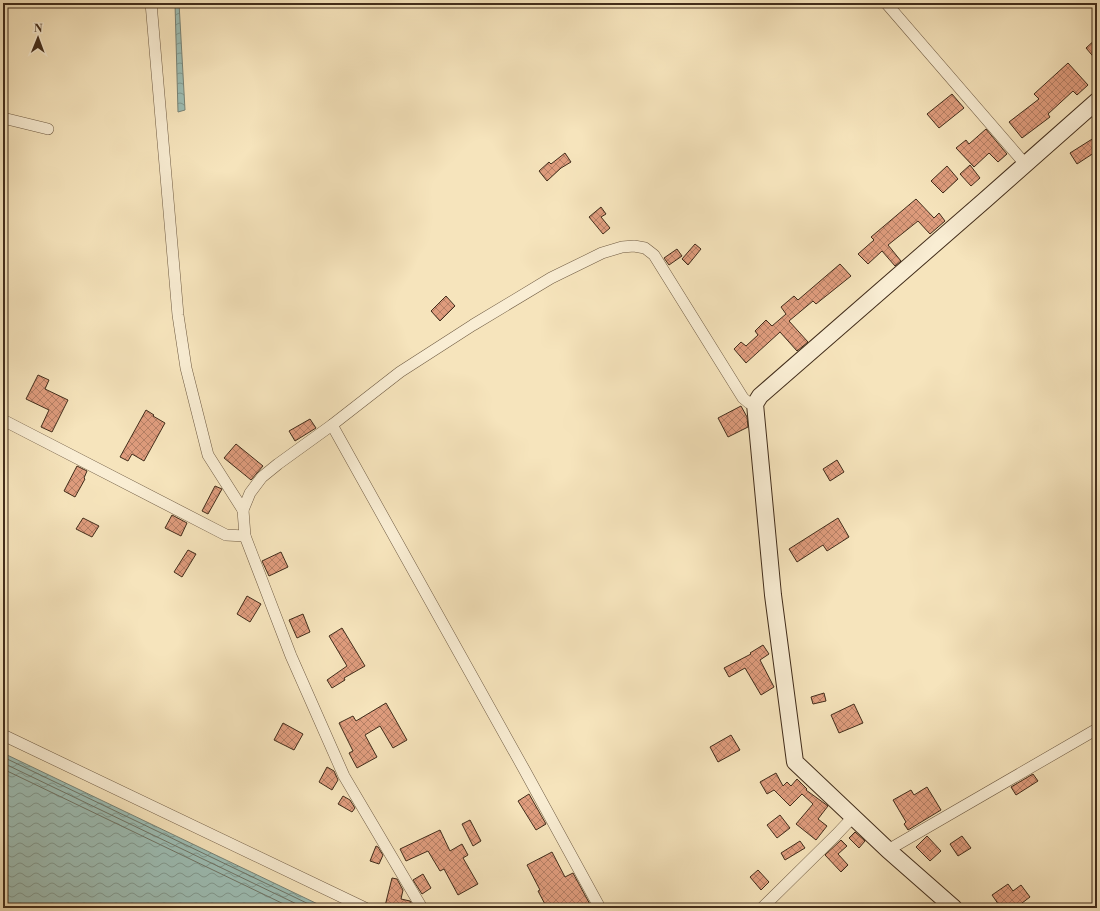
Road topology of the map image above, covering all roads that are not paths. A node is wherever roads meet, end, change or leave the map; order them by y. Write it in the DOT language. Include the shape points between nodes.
graph roads {
  1 [pos="151,3"];
  2 [pos="886,3"];
  3 [pos="1097,101"];
  4 [pos="3,118"];
  5 [pos="48,129"];
  6 [pos="1026,165"];
  7 [pos="755,404"];
  8 [pos="3,420"];
  9 [pos="332,425"];
  10 [pos="243,510"];
  11 [pos="245,536"];
  12 [pos="1097,730"];
  13 [pos="3,735"];
  14 [pos="853,816"];
  15 [pos="888,850"];
  16 [pos="365,908"];
  17 [pos="422,908"];
  18 [pos="600,908"];
  19 [pos="762,908"];
  20 [pos="954,908"];
  1 -- 10 [label="street" via="178,315 186,368 208,455"];
  2 -- 6 [label="street"];
  3 -- 6 [label="street"];
  4 -- 5 [label="street"];
  6 -- 7 [label="street" via="760,396"];
  7 -- 9 [label="street" via="743,398 654,255 645,248 622,247 602,253 551,278 473,325 400,372"];
  7 -- 14 [label="street" via="773,595 795,762"];
  8 -- 11 [label="street" via="226,535"];
  9 -- 10 [label="street" via="262,477 250,493"];
  9 -- 18 [label="street"];
  10 -- 11 [label="street"];
  11 -- 17 [label="street" via="291,656 344,776"];
  12 -- 15 [label="street"];
  13 -- 16 [label="street"];
  14 -- 15 [label="street"];
  14 -- 19 [label="street"];
  15 -- 20 [label="street"];
}
